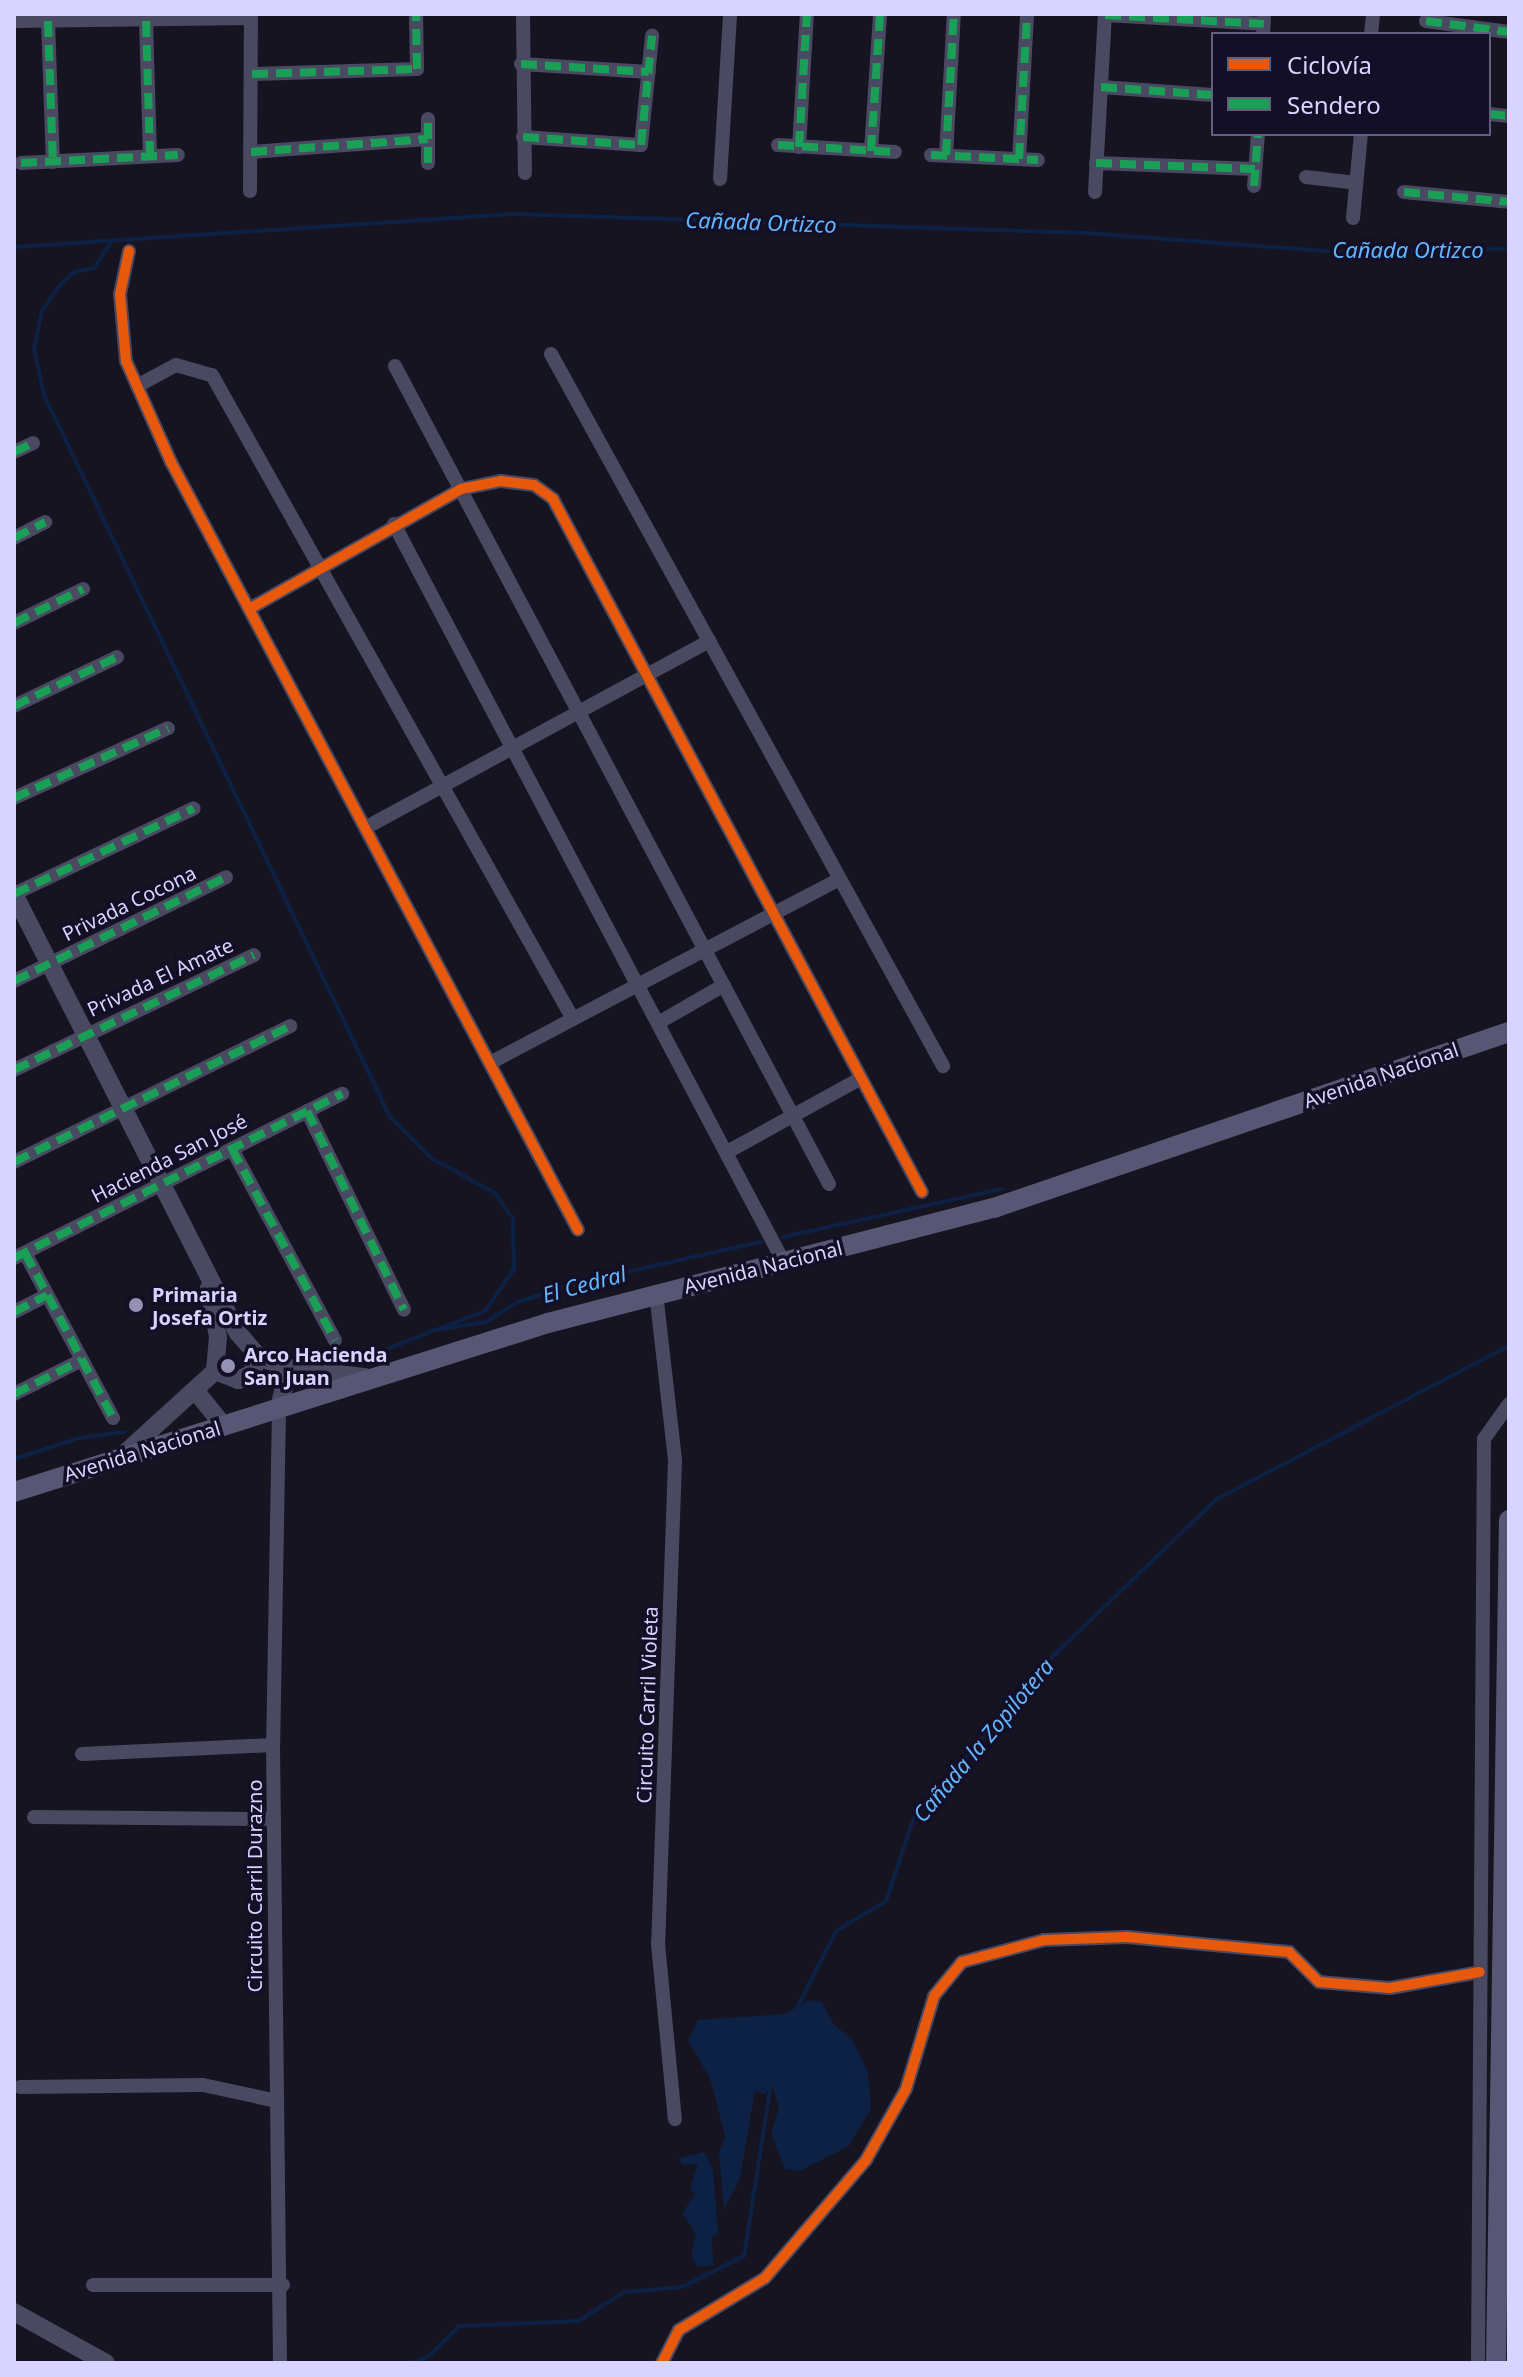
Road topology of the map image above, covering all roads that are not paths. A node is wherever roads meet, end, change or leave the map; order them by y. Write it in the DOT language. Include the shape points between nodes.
graph roads {
  1 [pos="416,14"];
  2 [pos="523,14"];
  3 [pos="730,14"];
  4 [pos="807,14"];
  5 [pos="880,14"];
  6 [pos="954,14"];
  7 [pos="1027,14"];
  8 [pos="1105,14"];
  9 [pos="251,16"];
  10 [pos="14,21"];
  11 [pos="48,21"];
  12 [pos="146,21"];
  13 [pos="1426,21"];
  14 [pos="1264,24"];
  15 [pos="1509,32"];
  16 [pos="652,36"];
  17 [pos="521,64"];
  18 [pos="649,72"];
  19 [pos="252,74"];
  20 [pos="1101,87"];
  21 [pos="1211,95"];
  22 [pos="428,119"];
  23 [pos="1258,136"];
  24 [pos="1361,136"];
  25 [pos="523,137"];
  26 [pos="428,139"];
  27 [pos="778,145"];
  28 [pos="799,147"];
  29 [pos="871,151"];
  30 [pos="251,152"];
  31 [pos="895,152"];
  32 [pos="178,155"];
  33 [pos="150,156"];
  34 [pos="1019,159"];
  35 [pos="1038,160"];
  36 [pos="53,162"];
  37 [pos="21,163"];
  38 [pos="428,163"];
  39 [pos="1096,163"];
  40 [pos="1255,169"];
  41 [pos="525,173"];
  42 [pos="1306,177"];
  43 [pos="720,179"];
  44 [pos="1356,183"];
  45 [pos="1254,186"];
  46 [pos="250,191"];
  47 [pos="1095,192"];
  48 [pos="1404,192"];
  49 [pos="1509,202"];
  50 [pos="1353,218"];
  51 [pos="129,251"];
  52 [pos="551,354"];
  53 [pos="395,366"];
  54 [pos="137,386"];
  55 [pos="33,443"];
  56 [pos="14,452"];
  57 [pos="461,489"];
  58 [pos="45,522"];
  59 [pos="394,524"];
  60 [pos="14,538"];
  61 [pos="320,568"];
  62 [pos="83,589"];
  63 [pos="249,609"];
  64 [pos="14,623"];
  65 [pos="709,641"];
  66 [pos="117,657"];
  67 [pos="646,675"];
  68 [pos="14,706"];
  69 [pos="579,712"];
  70 [pos="168,728"];
  71 [pos="513,748"];
  72 [pos="442,786"];
  73 [pos="14,798"];
  74 [pos="194,808"];
  75 [pos="365,828"];
  76 [pos="226,877"];
  77 [pos="840,879"];
  78 [pos="14,894"];
  79 [pos="772,915"];
  80 [pos="705,950"];
  81 [pos="254,955"];
  82 [pos="49,964"];
  83 [pos="14,981"];
  84 [pos="638,985"];
  85 [pos="724,985"];
  86 [pos="573,1019"];
  87 [pos="658,1023"];
  88 [pos="290,1026"];
  89 [pos="1509,1032"];
  90 [pos="84,1035"];
  91 [pos="490,1063"];
  92 [pos="943,1066"];
  93 [pos="14,1070"];
  94 [pos="858,1080"];
  95 [pos="342,1094"];
  96 [pos="120,1107"];
  97 [pos="307,1111"];
  98 [pos="793,1116"];
  99 [pos="232,1149"];
  100 [pos="727,1152"];
  101 [pos="14,1162"];
  102 [pos="158,1183"];
  103 [pos="829,1184"];
  104 [pos="922,1192"];
  105 [pos="578,1230"];
  106 [pos="19,1256"];
  107 [pos="783,1261"];
  108 [pos="209,1285"];
  109 [pos="656,1293"];
  110 [pos="47,1295"];
  111 [pos="404,1310"];
  112 [pos="14,1312"];
  113 [pos="335,1340"];
  114 [pos="259,1357"];
  115 [pos="82,1360"];
  116 [pos="288,1368"];
  117 [pos="215,1371"];
  118 [pos="365,1377"];
  119 [pos="14,1394"];
  120 [pos="198,1394"];
  121 [pos="1509,1404"];
  122 [pos="279,1409"];
  123 [pos="113,1418"];
  124 [pos="223,1425"];
  125 [pos="122,1456"];
  126 [pos="14,1492"];
  127 [pos="1509,1520"];
  128 [pos="273,1745"];
  129 [pos="82,1754"];
  130 [pos="34,1817"];
  131 [pos="274,1819"];
  132 [pos="1480,1972"];
  133 [pos="20,2087"];
  134 [pos="277,2101"];
  135 [pos="675,2119"];
  136 [pos="93,2285"];
  137 [pos="283,2285"];
  138 [pos="14,2312"];
  139 [pos="106,2363"];
  140 [pos="280,2363"];
  141 [pos="662,2363"];
  142 [pos="1478,2363"];
  143 [pos="1496,2363"];
  1 -- 19 [label="street" via="417,69"];
  2 -- 17 [label="street"];
  3 -- 43 [label="street"];
  4 -- 28 [label="street"];
  5 -- 29 [label="street"];
  6 -- 34 [label="street" via="939,155"];
  7 -- 34 [label="street"];
  8 -- 14 [label="street"];
  8 -- 20 [label="street"];
  9 -- 12 [label="street"];
  9 -- 19 [label="street"];
  10 -- 11 [label="street"];
  11 -- 12 [label="street"];
  11 -- 36 [label="street"];
  12 -- 33 [label="street"];
  13 -- 15 [label="street"];
  16 -- 18 [label="street"];
  17 -- 18 [label="street"];
  17 -- 25 [label="street"];
  18 -- 25 [label="street" via="641,145"];
  19 -- 30 [label="street"];
  20 -- 21 [label="street"];
  20 -- 39 [label="street"];
  22 -- 26 [label="street"];
  23 -- 40 [label="street"];
  24 -- 44 [label="street"];
  25 -- 41 [label="street"];
  26 -- 30 [label="street"];
  26 -- 38 [label="street"];
  27 -- 28 [label="street"];
  28 -- 29 [label="street"];
  29 -- 31 [label="street"];
  30 -- 46 [label="street"];
  32 -- 33 [label="street"];
  33 -- 36 [label="street"];
  34 -- 35 [label="street"];
  36 -- 37 [label="street"];
  39 -- 40 [label="street"];
  39 -- 47 [label="street"];
  40 -- 45 [label="street"];
  42 -- 44 [label="street"];
  44 -- 50 [label="street"];
  48 -- 49 [label="street"];
  51 -- 54 [label="street" via="120,294 126,361"];
  52 -- 65 [label="street"];
  53 -- 57 [label="street"];
  54 -- 61 [label="street" via="176,365 212,375"];
  54 -- 63 [label="street"];
  55 -- 56 [label="street"];
  57 -- 59 [label="street"];
  57 -- 67 [label="street" via="512,482 534,485 553,499"];
  57 -- 69 [label="street"];
  58 -- 60 [label="street"];
  59 -- 61 [label="street"];
  59 -- 71 [label="street"];
  61 -- 63 [label="street"];
  61 -- 72 [label="street"];
  62 -- 64 [label="street"];
  63 -- 75 [label="street"];
  65 -- 67 [label="street"];
  65 -- 77 [label="street"];
  66 -- 68 [label="street"];
  67 -- 69 [label="street"];
  67 -- 79 [label="street"];
  69 -- 71 [label="street"];
  69 -- 80 [label="street"];
  70 -- 73 [label="street"];
  71 -- 72 [label="street"];
  71 -- 84 [label="street"];
  72 -- 75 [label="street"];
  72 -- 86 [label="street"];
  74 -- 78 [label="street"];
  75 -- 91 [label="street"];
  76 -- 82 [label="street, Privada Cocona"];
  77 -- 79 [label="street"];
  77 -- 92 [label="street"];
  78 -- 82 [label="street"];
  79 -- 80 [label="street"];
  79 -- 94 [label="street"];
  80 -- 84 [label="street"];
  80 -- 85 [label="street"];
  81 -- 90 [label="street, Privada El Amate"];
  82 -- 83 [label="street, Privada Cocona"];
  82 -- 90 [label="street"];
  84 -- 86 [label="street"];
  84 -- 87 [label="street"];
  85 -- 87 [label="street"];
  85 -- 98 [label="street"];
  86 -- 91 [label="street"];
  87 -- 100 [label="street"];
  88 -- 96 [label="street"];
  89 -- 107 [label="main road, Avenida Nacional" via="994,1208"];
  90 -- 93 [label="street, Privada El Amate"];
  90 -- 96 [label="street"];
  91 -- 105 [label="street"];
  94 -- 98 [label="street"];
  94 -- 104 [label="street"];
  95 -- 97 [label="street, Hacienda San José"];
  96 -- 101 [label="street"];
  96 -- 102 [label="street"];
  97 -- 99 [label="street, Hacienda San José"];
  97 -- 111 [label="street"];
  98 -- 100 [label="street"];
  98 -- 103 [label="street"];
  99 -- 102 [label="street, Hacienda San José"];
  99 -- 113 [label="street"];
  100 -- 107 [label="street"];
  102 -- 106 [label="street, Hacienda San José"];
  102 -- 108 [label="street"];
  106 -- 110 [label="street"];
  107 -- 109 [label="main road, Avenida Nacional"];
  108 -- 114 [label="street"];
  108 -- 117 [label="street" via="218,1337"];
  109 -- 118 [label="main road, Avenida Nacional"];
  109 -- 135 [label="street, Circuito Carril Violeta" via="675,1461 658,1944"];
  110 -- 112 [label="street"];
  110 -- 115 [label="street"];
  114 -- 116 [label="street"];
  114 -- 117 [label="street" via="251,1374 238,1380"];
  115 -- 119 [label="street"];
  115 -- 123 [label="street"];
  116 -- 118 [label="street"];
  116 -- 122 [label="street"];
  117 -- 120 [label="street"];
  118 -- 122 [label="main road, Avenida Nacional"];
  120 -- 124 [label="street"];
  120 -- 125 [label="street"];
  121 -- 132 [label="street" via="1484,1439"];
  122 -- 124 [label="main road, Avenida Nacional"];
  122 -- 128 [label="street, Circuito Carril Durazno"];
  124 -- 125 [label="main road, Avenida Nacional"];
  125 -- 126 [label="main road, Avenida Nacional"];
  127 -- 143 [label="main road"];
  128 -- 129 [label="street"];
  128 -- 131 [label="street, Circuito Carril Durazno"];
  130 -- 131 [label="street"];
  131 -- 134 [label="street, Circuito Carril Durazno"];
  132 -- 141 [label="street" via="1390,1988 1319,1982 1289,1952 1127,1937 1044,1940 986,1950 962,1962 934,1996 906,2089 866,2160 765,2278 679,2330"];
  132 -- 142 [label="street"];
  133 -- 134 [label="street" via="174,2084"];
  134 -- 137 [label="street, Circuito Carril Durazno"];
  136 -- 137 [label="street"];
  137 -- 140 [label="street, Circuito Carril Durazno"];
  138 -- 139 [label="street"];
}
